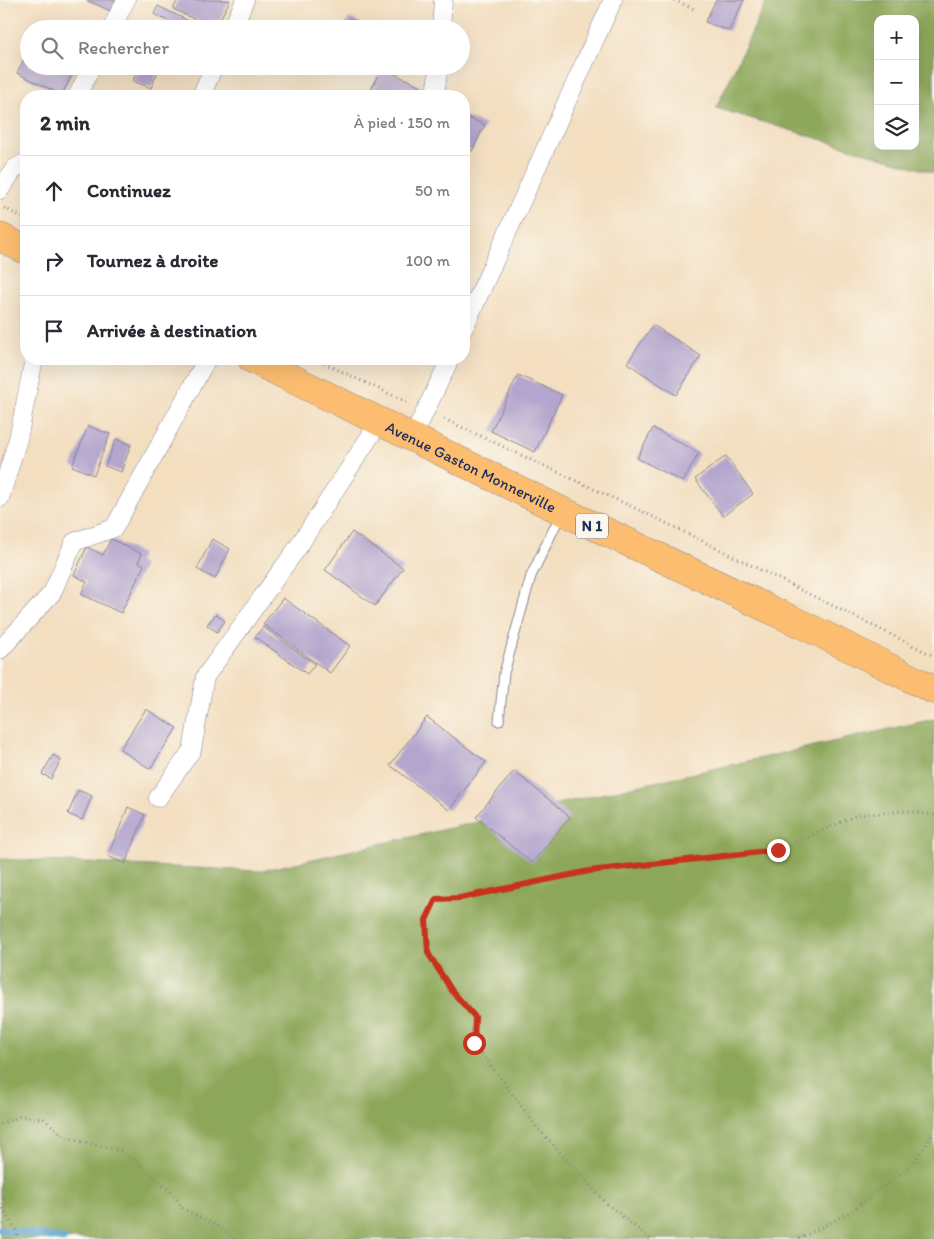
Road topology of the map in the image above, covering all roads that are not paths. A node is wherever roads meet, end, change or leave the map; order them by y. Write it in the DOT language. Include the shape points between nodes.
graph roads {
  1 [pos="126,0"];
  2 [pos="245,0"];
  3 [pos="443,0"];
  4 [pos="613,0"];
  5 [pos="116,20"];
  6 [pos="236,20"];
  7 [pos="442,20"];
  8 [pos="88,75"];
  9 [pos="210,75"];
  10 [pos="438,75"];
  11 [pos="80,90"];
  12 [pos="204,90"];
  13 [pos="435,90"];
  14 [pos="20,165"];
  15 [pos="0,190"];
  16 [pos="0,237"];
  17 [pos="20,247"];
  18 [pos="470,315"];
  19 [pos="33,365"];
  20 [pos="204,365"];
  21 [pos="275,365"];
  22 [pos="447,365"];
  23 [pos="380,420"];
  24 [pos="413,437"];
  25 [pos="0,498"];
  26 [pos="562,511"];
  27 [pos="0,650"];
  28 [pos="934,690"];
  29 [pos="499,721"];
  30 [pos="158,798"];
  1 -- 5 [label="street"];
  2 -- 6 [label="street"];
  3 -- 7 [label="street"];
  4 -- 18 [label="street"];
  8 -- 11 [label="street"];
  9 -- 12 [label="street"];
  10 -- 13 [label="street"];
  14 -- 15 [label="street"];
  16 -- 17 [label="main road"];
  19 -- 25 [label="street" via="18,439"];
  20 -- 27 [label="street" via="114,528 74,542 52,593"];
  21 -- 23 [label="main road, Avenue Gaston Monnerville / N 1"];
  22 -- 24 [label="street"];
  23 -- 24 [label="main road, Avenue Gaston Monnerville / N 1"];
  23 -- 30 [label="street" via="298,547 205,677 192,750"];
  24 -- 26 [label="main road, Avenue Gaston Monnerville / N 1"];
  26 -- 28 [label="main road, Avenue Gaston Monnerville / N 1"];
  26 -- 29 [label="lane" via="530,576 504,673"];
}
